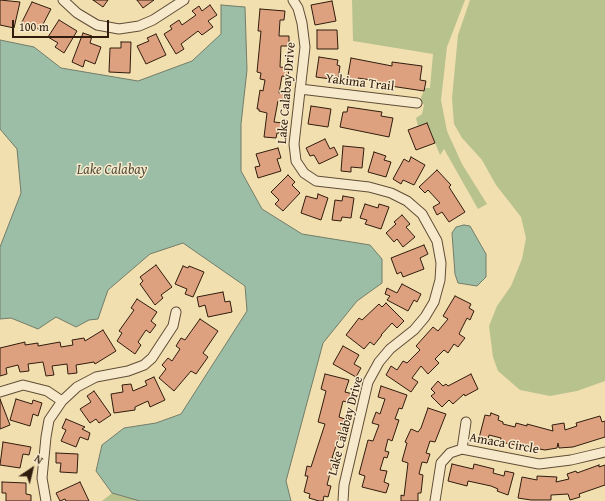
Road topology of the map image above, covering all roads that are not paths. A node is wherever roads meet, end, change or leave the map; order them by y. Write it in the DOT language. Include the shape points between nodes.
graph roads {
  1 [pos="63,0"];
  2 [pos="293,0"];
  3 [pos="179,1"];
  4 [pos="300,89"];
  5 [pos="417,103"];
  6 [pos="176,312"];
  7 [pos="0,392"];
  8 [pos="62,401"];
  9 [pos="466,422"];
  10 [pos="462,449"];
  11 [pos="605,452"];
  12 [pos="46,501"];
  13 [pos="343,501"];
  14 [pos="435,501"];
  1 -- 3 [label="street" via="77,13 97,25 119,29 139,26 153,20"];
  2 -- 4 [label="street, Lake Calabay Drive" via="302,23 305,47"];
  4 -- 5 [label="street, Yakima Trail"];
  4 -- 13 [label="street, Lake Calabay Drive" via="294,144 296,160 304,173 316,181 369,187 408,201 422,214 437,241 441,263 440,280 434,302 425,317 414,330 390,349 368,382 344,485"];
  6 -- 8 [label="street" via="173,326 152,358 144,365 96,377 77,387"];
  7 -- 8 [label="street" via="23,385 47,391"];
  8 -- 12 [label="street" via="49,420 46,437 42,478"];
  9 -- 10 [label="street"];
  10 -- 11 [label="street, Amaca Circle" via="539,464"];
  10 -- 14 [label="street, Amaca Circle" via="450,453 441,463"];
}
